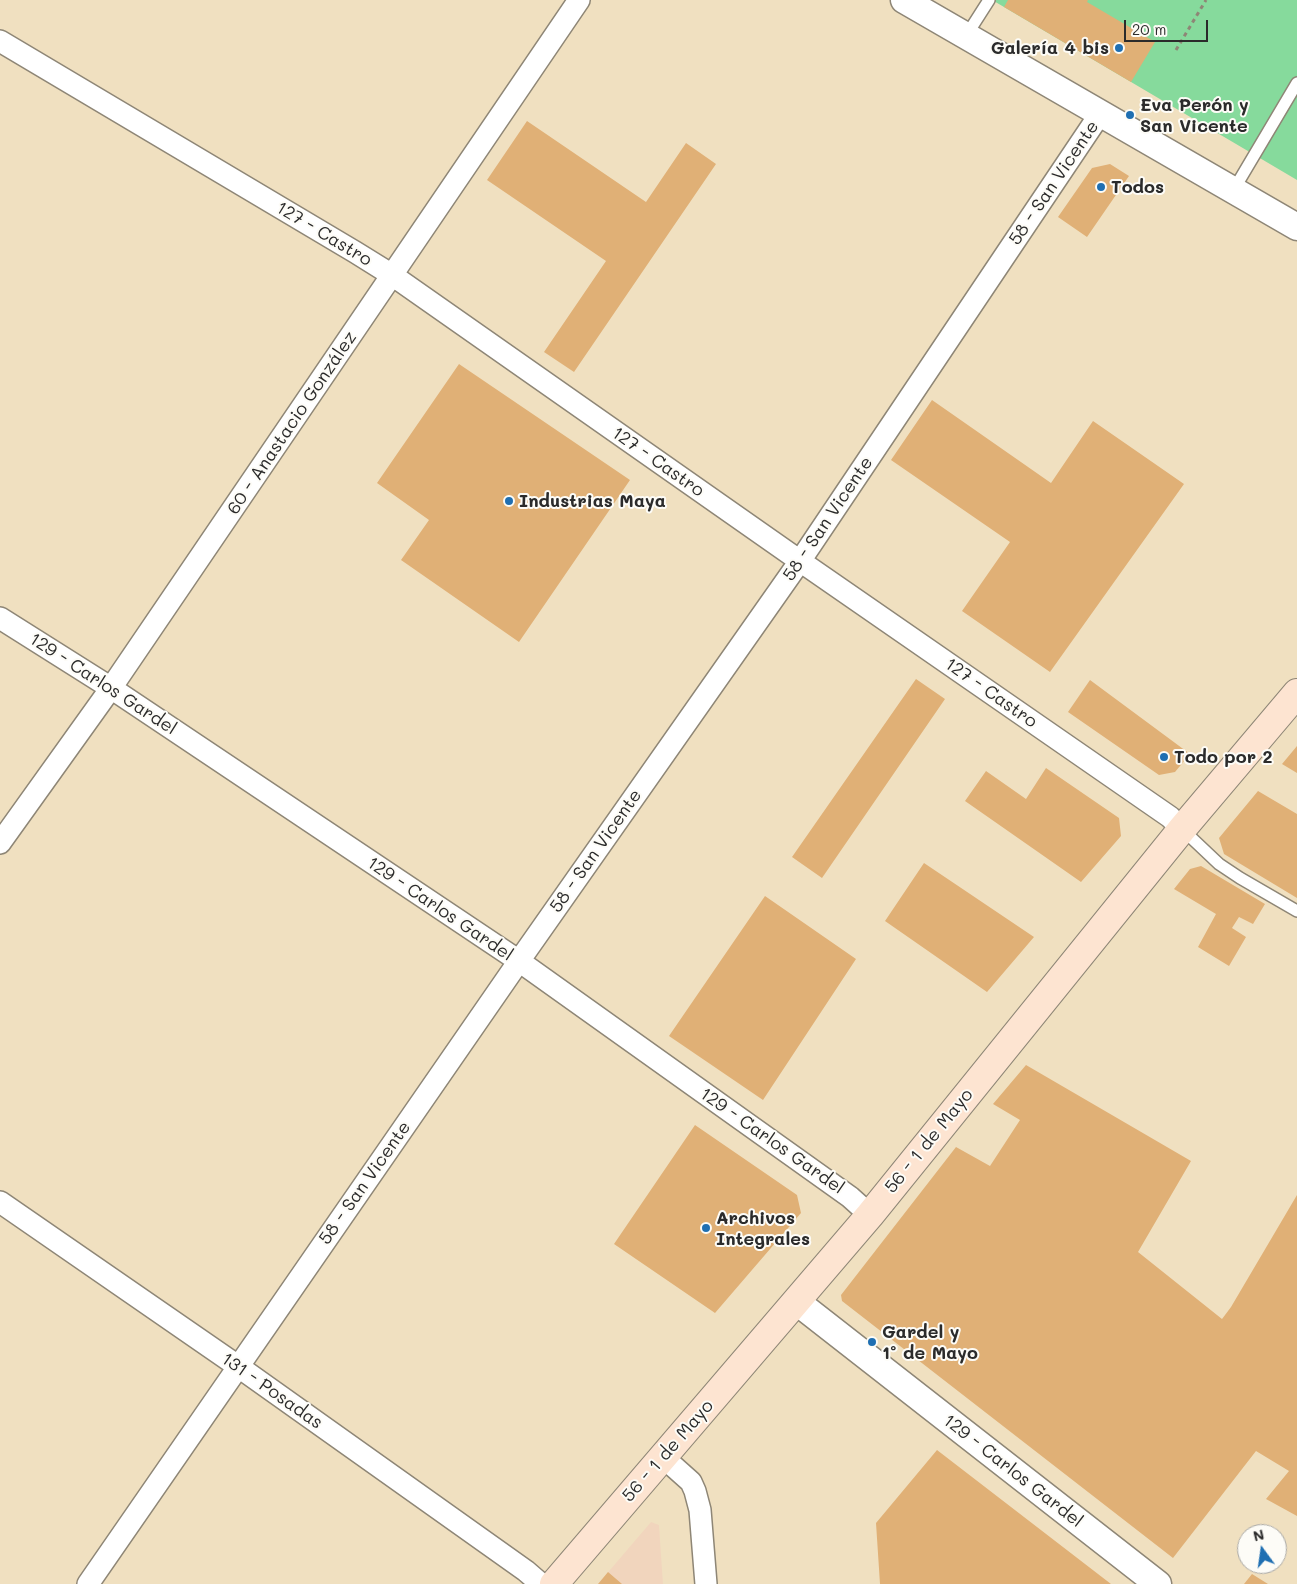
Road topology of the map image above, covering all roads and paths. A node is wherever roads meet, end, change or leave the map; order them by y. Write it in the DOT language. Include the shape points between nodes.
graph roads {
  1 [pos="580,0"];
  2 [pos="904,0"];
  3 [pos="989,0"];
  4 [pos="1206,0"];
  5 [pos="966,36"];
  6 [pos="0,41"];
  7 [pos="1176,50"];
  8 [pos="1297,83"];
  9 [pos="1100,114"];
  10 [pos="1233,192"];
  11 [pos="1297,227"];
  12 [pos="392,275"];
  13 [pos="800,561"];
  14 [pos="0,618"];
  15 [pos="111,688"];
  16 [pos="1297,693"];
  17 [pos="1182,828"];
  18 [pos="0,843"];
  19 [pos="1297,911"];
  20 [pos="518,961"];
  21 [pos="0,1202"];
  22 [pos="870,1215"];
  23 [pos="797,1302"];
  24 [pos="239,1367"];
  25 [pos="663,1456"];
  26 [pos="88,1584"];
  27 [pos="541,1584"];
  28 [pos="554,1584"];
  29 [pos="706,1584"];
  30 [pos="1158,1584"];
  1 -- 12 [label="street, 60 - Anastacio González"];
  2 -- 5 [label="street"];
  3 -- 5 [label="lane"];
  4 -- 7 [label="path"];
  5 -- 9 [label="street"];
  6 -- 12 [label="street, 127 - Castro"];
  8 -- 10 [label="lane"];
  9 -- 10 [label="street"];
  9 -- 13 [label="street, 58 - San Vicente"];
  10 -- 11 [label="street"];
  12 -- 13 [label="street, 127 - Castro"];
  12 -- 15 [label="street, 60 - Anastacio González"];
  13 -- 17 [label="street, 127 - Castro"];
  13 -- 20 [label="street, 58 - San Vicente"];
  14 -- 15 [label="street, 129 - Carlos Gardel"];
  15 -- 18 [label="street, 60 - Anastacio González"];
  15 -- 20 [label="street, 129 - Carlos Gardel"];
  16 -- 17 [label="main road, 56 - 1 de Mayo"];
  17 -- 19 [label="lane, 127 - Castro" via="1219,864"];
  17 -- 22 [label="main road, 56 - 1 de Mayo"];
  20 -- 22 [label="street, 129 - Carlos Gardel" via="850,1197"];
  20 -- 24 [label="street, 58 - San Vicente"];
  21 -- 24 [label="street, 131 - Posadas"];
  22 -- 23 [label="main road, 56 - 1 de Mayo"];
  23 -- 25 [label="main road, 56 - 1 de Mayo"];
  23 -- 30 [label="street, 129 - Carlos Gardel"];
  24 -- 26 [label="street, 58 - San Vicente"];
  24 -- 27 [label="street, 131 - Posadas"];
  25 -- 28 [label="main road, 56 - 1 de Mayo"];
  25 -- 29 [label="street" via="691,1482 695,1491 700,1510"];
}
